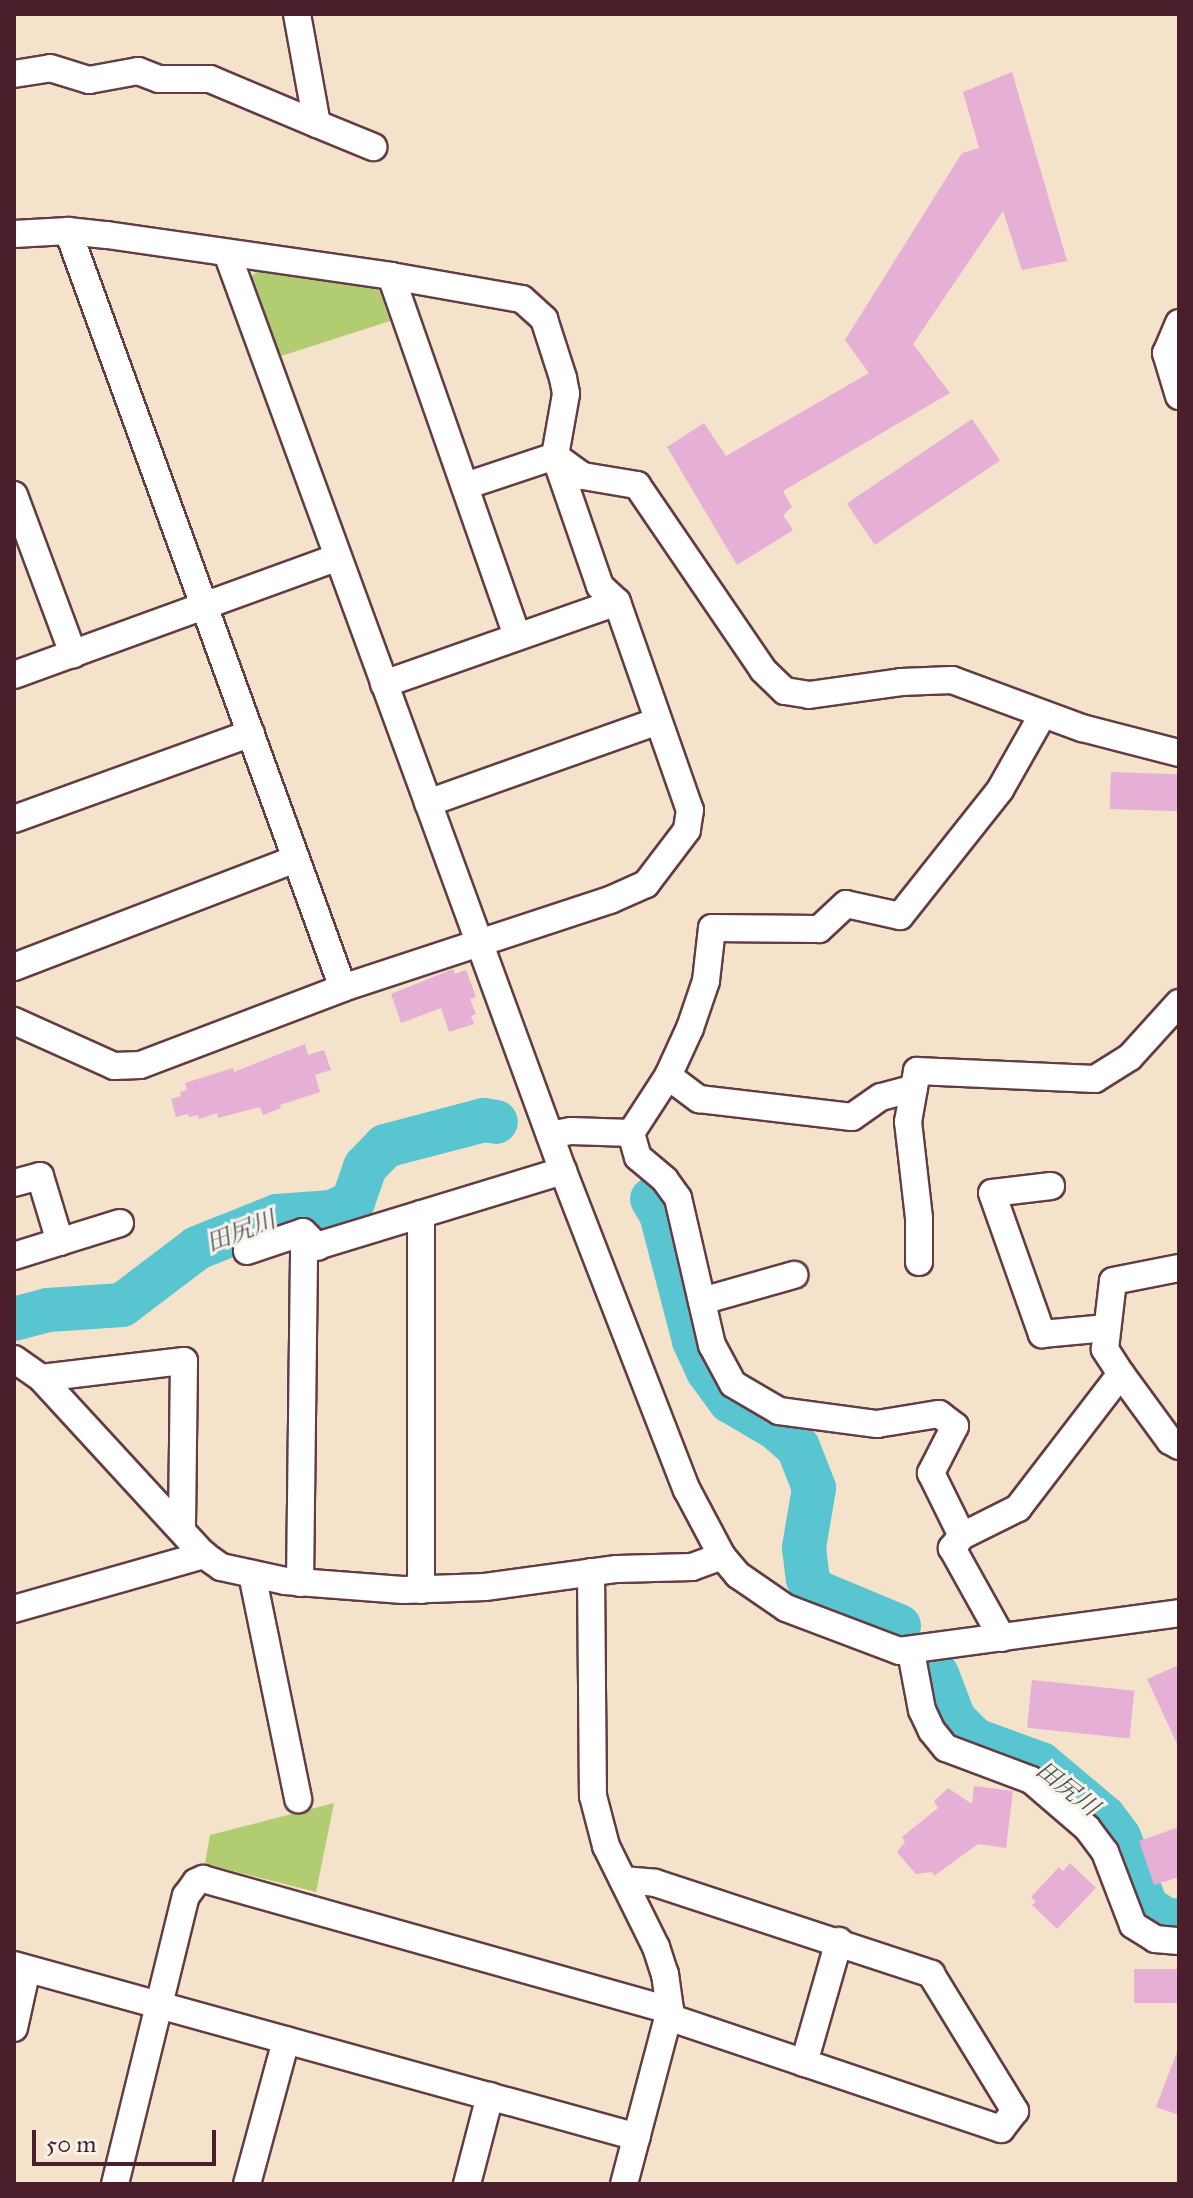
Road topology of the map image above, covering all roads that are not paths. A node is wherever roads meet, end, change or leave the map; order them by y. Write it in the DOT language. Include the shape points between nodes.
graph roads {
  1 [pos="297,14"];
  2 [pos="14,74"];
  3 [pos="317,124"];
  4 [pos="373,147"];
  5 [pos="68,231"];
  6 [pos="14,234"];
  7 [pos="227,253"];
  8 [pos="391,276"];
  9 [pos="1179,323"];
  10 [pos="1179,396"];
  11 [pos="555,456"];
  12 [pos="465,486"];
  13 [pos="14,495"];
  14 [pos="336,558"];
  15 [pos="617,602"];
  16 [pos="204,606"];
  17 [pos="517,635"];
  18 [pos="73,654"];
  19 [pos="14,675"];
  20 [pos="384,684"];
  21 [pos="1043,714"];
  22 [pos="658,721"];
  23 [pos="251,733"];
  24 [pos="1179,753"];
  25 [pos="428,803"];
  26 [pos="14,819"];
  27 [pos="296,859"];
  28 [pos="477,943"];
  29 [pos="14,967"];
  30 [pos="343,988"];
  31 [pos="1179,1003"];
  32 [pos="14,1021"];
  33 [pos="668,1076"];
  34 [pos="914,1088"];
  35 [pos="631,1133"];
  36 [pos="550,1135"];
  37 [pos="563,1171"];
  38 [pos="14,1183"];
  39 [pos="1051,1186"];
  40 [pos="421,1214"];
  41 [pos="120,1223"];
  42 [pos="60,1242"];
  43 [pos="318,1247"];
  44 [pos="247,1251"];
  45 [pos="14,1256"];
  46 [pos="919,1262"];
  47 [pos="1179,1268"];
  48 [pos="794,1275"];
  49 [pos="702,1301"];
  50 [pos="1107,1328"];
  51 [pos="14,1359"];
  52 [pos="1121,1374"];
  53 [pos="41,1378"];
  54 [pos="1179,1446"];
  55 [pos="182,1530"];
  56 [pos="962,1536"];
  57 [pos="204,1555"];
  58 [pos="722,1556"];
  59 [pos="591,1572"];
  60 [pos="252,1574"];
  61 [pos="300,1583"];
  62 [pos="421,1590"];
  63 [pos="14,1609"];
  64 [pos="1179,1613"];
  65 [pos="1002,1638"];
  66 [pos="911,1652"];
  67 [pos="298,1799"];
  68 [pos="623,1880"];
  69 [pos="839,1941"];
  70 [pos="1179,1941"];
  71 [pos="20,1967"];
  72 [pos="159,2005"];
  73 [pos="670,2014"];
  74 [pos="14,2028"];
  75 [pos="286,2040"];
  76 [pos="804,2063"];
  77 [pos="490,2096"];
  78 [pos="637,2137"];
  79 [pos="115,2184"];
  80 [pos="247,2184"];
  81 [pos="467,2184"];
  82 [pos="624,2184"];
  1 -- 3 [label="street"];
  2 -- 3 [label="street" via="50,68 89,80 138,71 159,79 210,79"];
  3 -- 4 [label="street"];
  5 -- 6 [label="street"];
  5 -- 7 [label="street"];
  5 -- 16 [label="street"];
  7 -- 8 [label="street"];
  7 -- 14 [label="street"];
  8 -- 11 [label="street" via="522,299 544,319 566,394"];
  8 -- 12 [label="street"];
  9 -- 10 [label="street" via="1166,353"];
  11 -- 12 [label="street"];
  11 -- 15 [label="street" via="600,586"];
  11 -- 21 [label="street" via="583,476 628,481 642,490 763,670 785,691 809,695 952,680"];
  12 -- 17 [label="street"];
  13 -- 18 [label="street"];
  14 -- 16 [label="street"];
  14 -- 20 [label="street"];
  15 -- 17 [label="street"];
  15 -- 22 [label="street"];
  16 -- 18 [label="street"];
  16 -- 23 [label="street"];
  17 -- 20 [label="street"];
  18 -- 19 [label="street"];
  20 -- 25 [label="street"];
  21 -- 24 [label="street"];
  21 -- 33 [label="street" via="1000,790 900,916 846,904 819,929 712,928 706,981"];
  22 -- 25 [label="street"];
  22 -- 28 [label="street" via="690,810 687,830 657,874 610,900"];
  23 -- 26 [label="street"];
  23 -- 27 [label="street"];
  25 -- 28 [label="street"];
  27 -- 29 [label="street"];
  27 -- 30 [label="street"];
  28 -- 30 [label="street"];
  28 -- 36 [label="street"];
  30 -- 32 [label="street" via="132,1067 114,1066"];
  31 -- 34 [label="street" via="1130,1057 1095,1079 917,1071"];
  33 -- 34 [label="street" via="699,1099 852,1117 881,1097"];
  33 -- 35 [label="street"];
  34 -- 46 [label="street" via="908,1122"];
  35 -- 36 [label="street"];
  35 -- 49 [label="street" via="638,1157 678,1198"];
  36 -- 37 [label="street"];
  37 -- 40 [label="street"];
  37 -- 58 [label="street" via="687,1490"];
  38 -- 42 [label="street" via="40,1176"];
  39 -- 50 [label="street" via="992,1193 1042,1334"];
  40 -- 43 [label="street"];
  40 -- 62 [label="street"];
  41 -- 42 [label="street"];
  42 -- 45 [label="street"];
  43 -- 44 [label="street" via="303,1232"];
  43 -- 61 [label="street" via="304,1250"];
  47 -- 50 [label="street" via="1113,1281"];
  48 -- 49 [label="street"];
  49 -- 56 [label="street" via="712,1345 733,1384 779,1411 877,1424 939,1414 955,1426 931,1473"];
  50 -- 52 [label="street" via="1105,1349"];
  51 -- 53 [label="street"];
  52 -- 54 [label="street"];
  52 -- 56 [label="street" via="1018,1508"];
  53 -- 55 [label="street"];
  53 -- 55 [label="street" via="184,1361"];
  55 -- 57 [label="street"];
  56 -- 65 [label="street" via="952,1548"];
  57 -- 60 [label="street" via="221,1567"];
  57 -- 63 [label="street"];
  58 -- 59 [label="street" via="692,1567"];
  58 -- 66 [label="street" via="738,1575 786,1608"];
  59 -- 62 [label="street"];
  59 -- 68 [label="street" via="593,1796 606,1846"];
  60 -- 61 [label="street"];
  60 -- 67 [label="street"];
  61 -- 62 [label="street"];
  64 -- 65 [label="street"];
  65 -- 66 [label="street"];
  66 -- 70 [label="street" via="922,1710 946,1748 1031,1780 1087,1828 1105,1852 1133,1925 1155,1939"];
  68 -- 69 [label="street" via="655,1883"];
  68 -- 73 [label="street" via="656,1947"];
  69 -- 76 [label="street"];
  69 -- 76 [label="street" via="936,1977 1015,2111 1001,2129"];
  71 -- 72 [label="street"];
  71 -- 74 [label="street"];
  72 -- 73 [label="street" via="186,1896 196,1882 213,1879"];
  72 -- 75 [label="street"];
  72 -- 79 [label="street"];
  73 -- 76 [label="street"];
  73 -- 78 [label="street"];
  75 -- 77 [label="street"];
  75 -- 80 [label="street"];
  77 -- 78 [label="street"];
  77 -- 81 [label="street"];
  78 -- 82 [label="street"];
}
